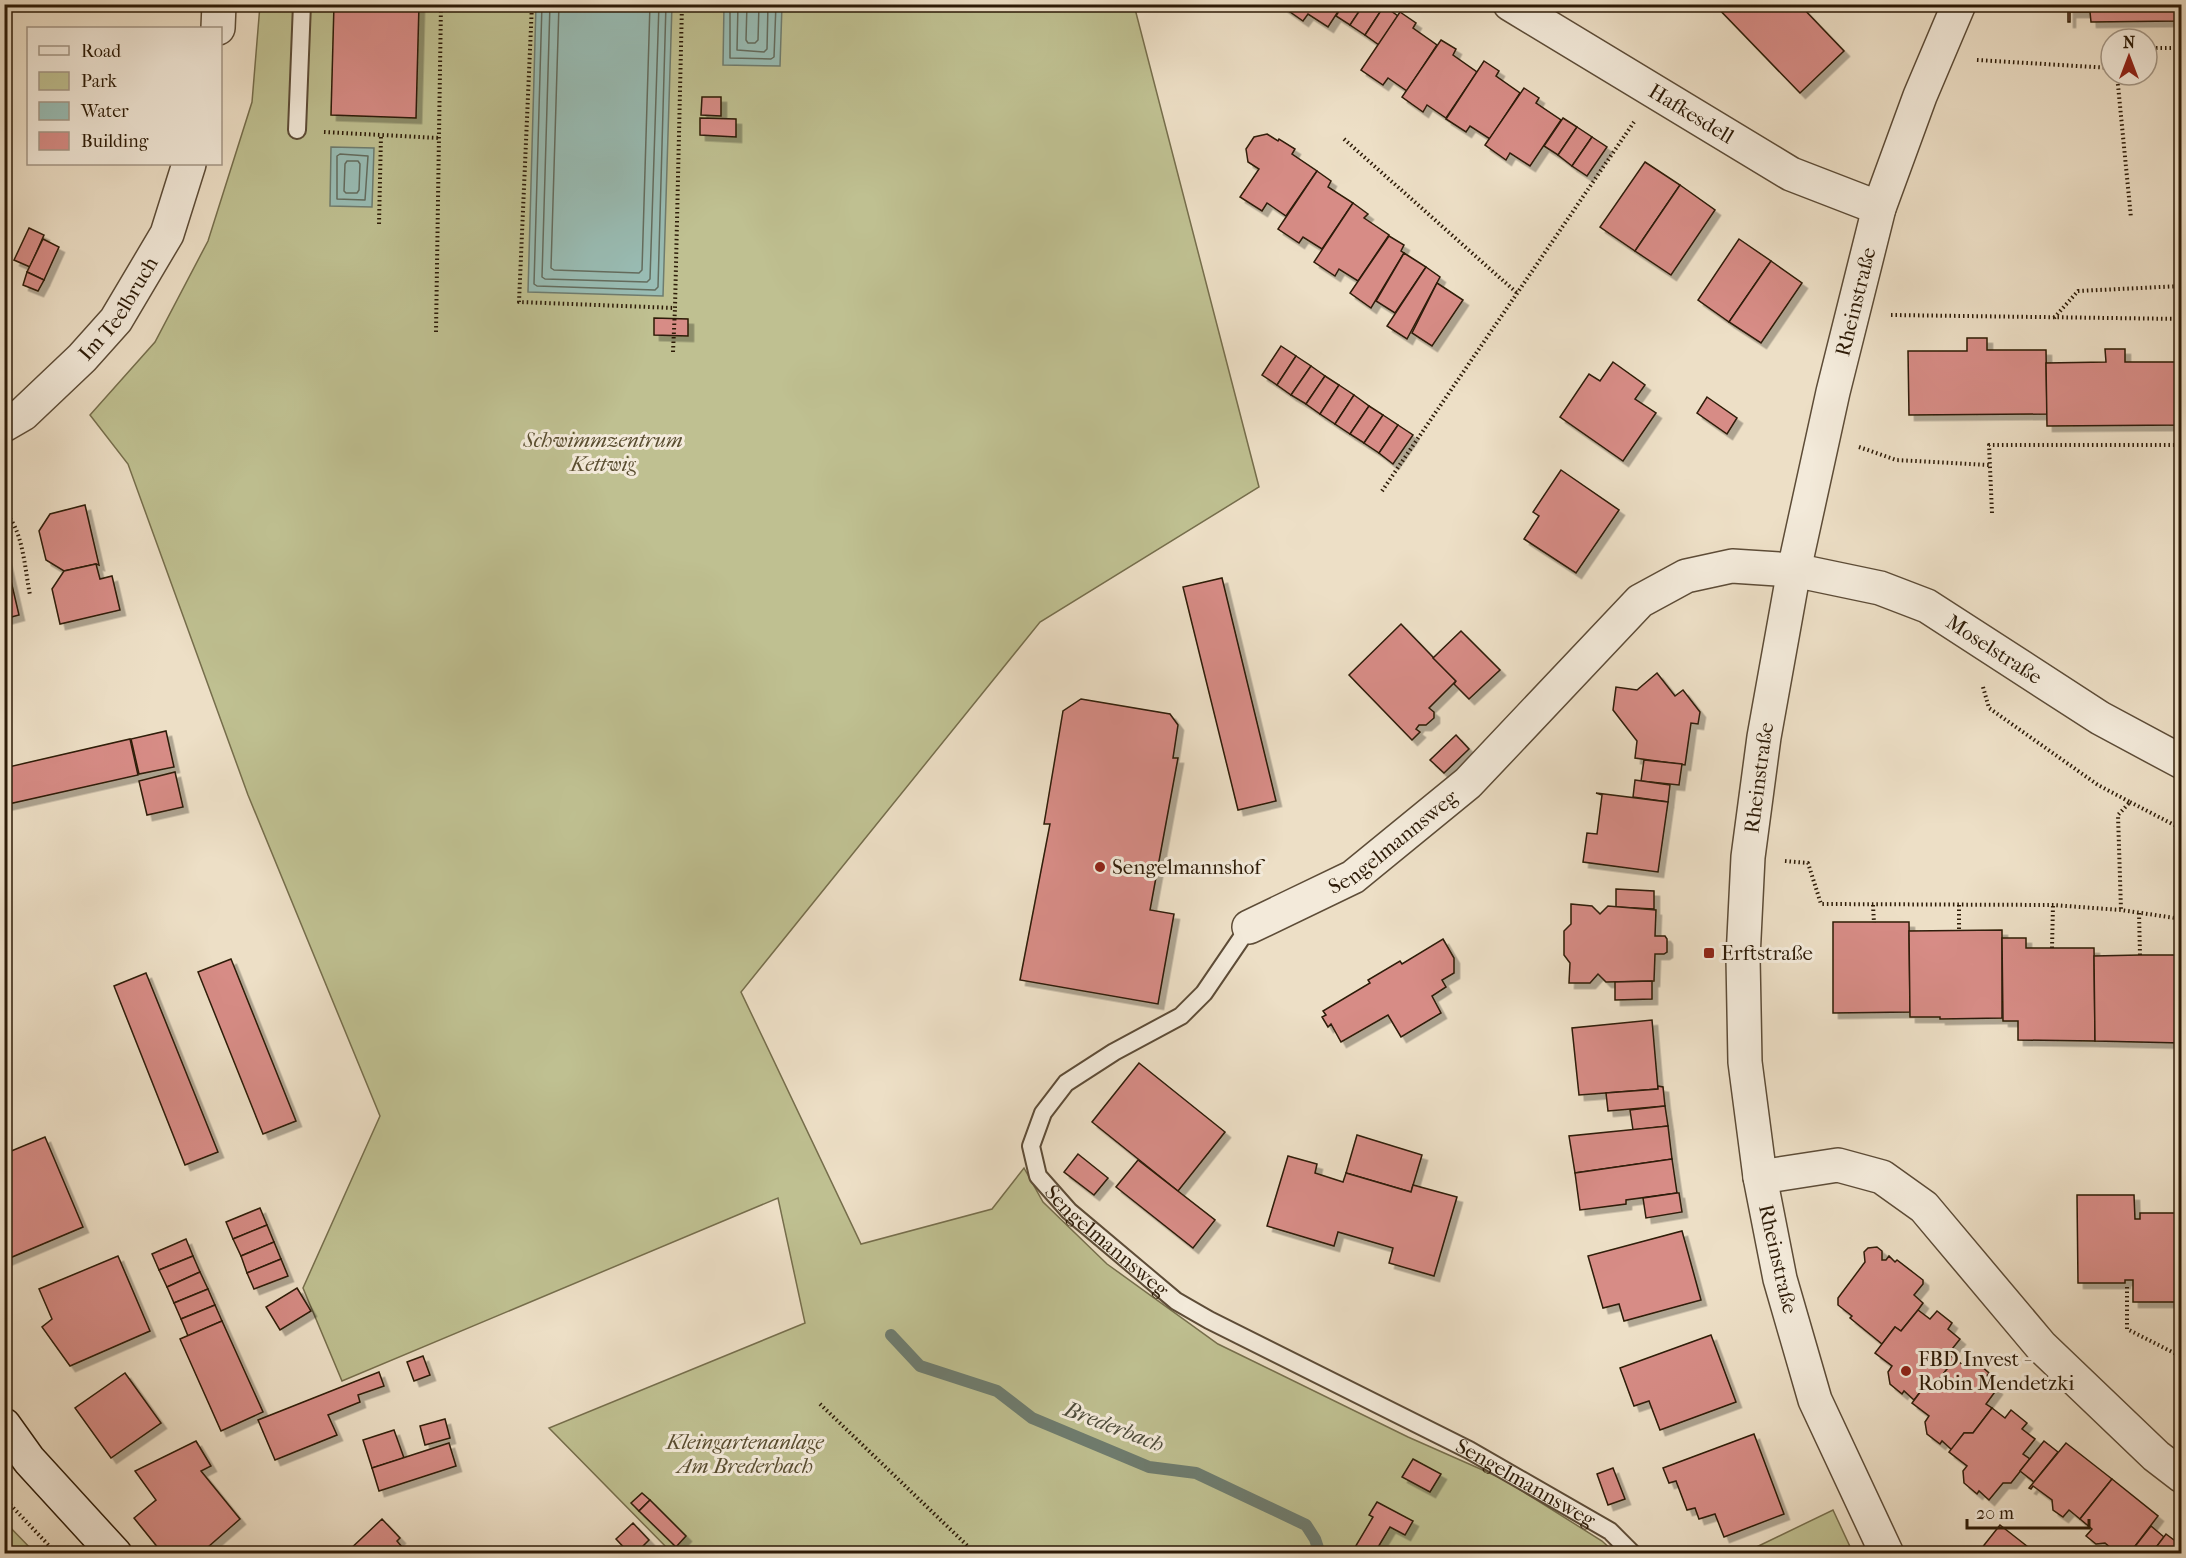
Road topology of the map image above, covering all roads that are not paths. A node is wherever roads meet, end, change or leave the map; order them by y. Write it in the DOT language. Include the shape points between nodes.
graph roads {
  1 [pos="219,4"];
  2 [pos="302,4"];
  3 [pos="1510,4"];
  4 [pos="1959,4"];
  5 [pos="218,27"];
  6 [pos="297,130"];
  7 [pos="189,165"];
  8 [pos="1880,208"];
  9 [pos="4,425"];
  10 [pos="1794,570"];
  11 [pos="2181,762"];
  12 [pos="1249,927"];
  13 [pos="1760,1177"];
  14 [pos="4,1425"];
  15 [pos="2181,1476"];
  16 [pos="115,1554"];
  17 [pos="1633,1554"];
  18 [pos="1887,1554"];
  1 -- 5 [label="street"];
  2 -- 6 [label="lane"];
  3 -- 8 [label="street, Hafkesdell" via="1791,174"];
  4 -- 8 [label="street, Rheinstraße" via="1920,96"];
  7 -- 9 [label="street, Im Teelbruch" via="167,234 116,320 32,406"];
  8 -- 10 [label="street, Rheinstraße"];
  10 -- 11 [label="street, Moselstraße" via="1880,588 1927,606 2100,718"];
  10 -- 12 [label="street, Sengelmannsweg" via="1732,566 1686,576 1640,602 1468,783 1353,877"];
  10 -- 13 [label="street, Rheinstraße" via="1764,737 1748,857 1743,958 1745,1062"];
  12 -- 17 [label="lane, Sengelmannsweg" via="1204,993 1181,1016 1066,1083 1043,1113 1031,1146 1038,1176 1069,1211 1176,1301 1469,1450 1610,1531"];
  13 -- 15 [label="street" via="1838,1165 1882,1177 1924,1207 2042,1346"];
  13 -- 18 [label="street, Rheinstraße" via="1780,1279 1815,1400"];
  14 -- 16 [label="street" via="29,1460"];
}
